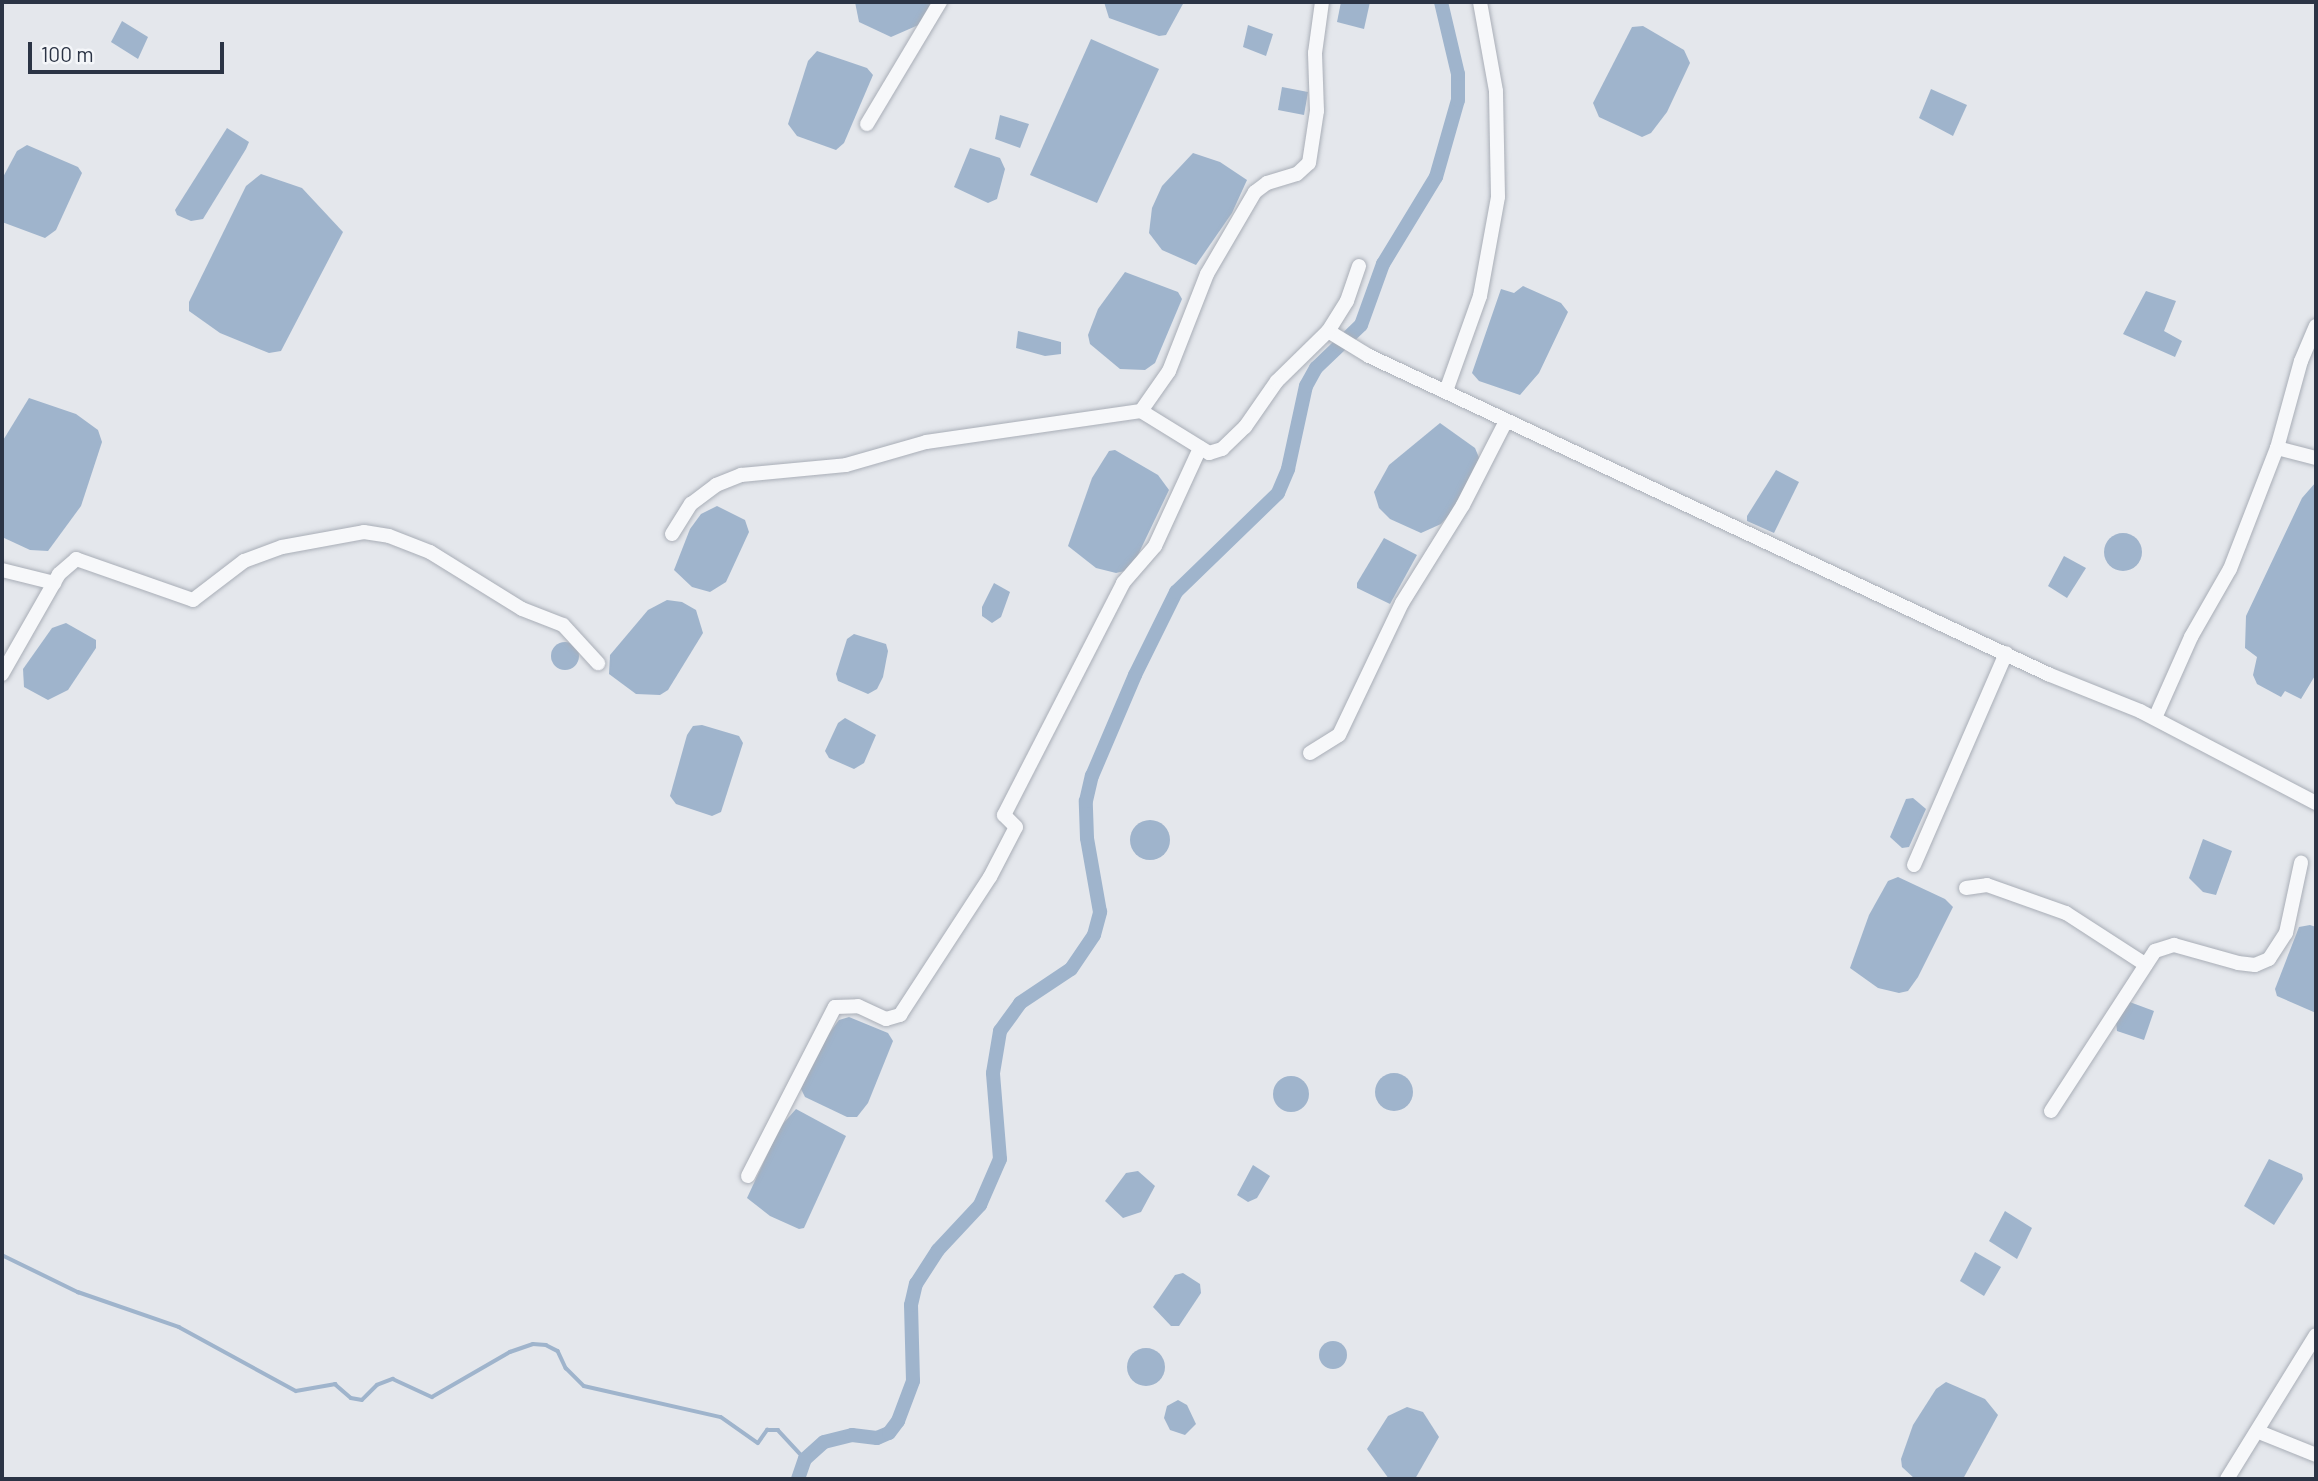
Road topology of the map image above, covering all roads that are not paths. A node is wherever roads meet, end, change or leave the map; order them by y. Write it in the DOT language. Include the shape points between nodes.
graph roads {
  1 [pos="940,2"];
  2 [pos="1322,2"];
  3 [pos="1480,2"];
  4 [pos="867,124"];
  5 [pos="1359,266"];
  6 [pos="2316,326"];
  7 [pos="1328,331"];
  8 [pos="1446,391"];
  9 [pos="1141,411"];
  10 [pos="1506,421"];
  11 [pos="2277,448"];
  12 [pos="1200,449"];
  13 [pos="2316,458"];
  14 [pos="672,534"];
  15 [pos="2,570"];
  16 [pos="54,583"];
  17 [pos="2006,653"];
  18 [pos="598,663"];
  19 [pos="2,674"];
  20 [pos="2155,718"];
  21 [pos="1310,753"];
  22 [pos="2316,803"];
  23 [pos="2301,863"];
  24 [pos="1914,865"];
  25 [pos="1966,888"];
  26 [pos="2146,965"];
  27 [pos="2052,1111"];
  28 [pos="748,1176"];
  29 [pos="2316,1335"];
  30 [pos="2259,1432"];
  31 [pos="2316,1455"];
  32 [pos="2227,1479"];
  1 -- 4 [label="street"];
  2 -- 9 [label="street" via="1315,53 1315,137 1309,163 1297,174 1267,183 1255,192 1207,274 1169,371"];
  3 -- 8 [label="street" via="1496,91 1498,197 1480,296"];
  5 -- 7 [label="street" via="1347,301"];
  6 -- 11 [label="street" via="2301,361"];
  7 -- 8 [label="street"];
  7 -- 12 [label="street" via="1293,364 1245,427 1222,449 1209,453"];
  8 -- 10 [label="street"];
  9 -- 12 [label="street"];
  9 -- 14 [label="street" via="926,442 846,465 741,475 716,485 691,504"];
  10 -- 17 [label="street"];
  10 -- 21 [label="street" via="1463,505 1402,603 1339,736"];
  11 -- 13 [label="street"];
  11 -- 20 [label="street" via="2230,569 2191,637"];
  12 -- 28 [label="street" via="1156,547 1122,583 1004,815 1016,827 990,877 900,1014 886,1019 851,1005 835,1007"];
  15 -- 16 [label="street"];
  16 -- 18 [label="street" via="65,565 83,559 193,600 244,561 282,547 364,532 390,536 430,552 522,609 563,625"];
  16 -- 19 [label="street"];
  17 -- 20 [label="street"];
  17 -- 24 [label="street"];
  20 -- 22 [label="street"];
  23 -- 26 [label="street" via="2286,933 2269,959 2255,965 2238,963 2174,945 2155,951"];
  25 -- 26 [label="street" via="1987,885 2066,913"];
  26 -- 27 [label="street"];
  29 -- 30 [label="street"];
  30 -- 31 [label="street"];
  30 -- 32 [label="street"];
}
